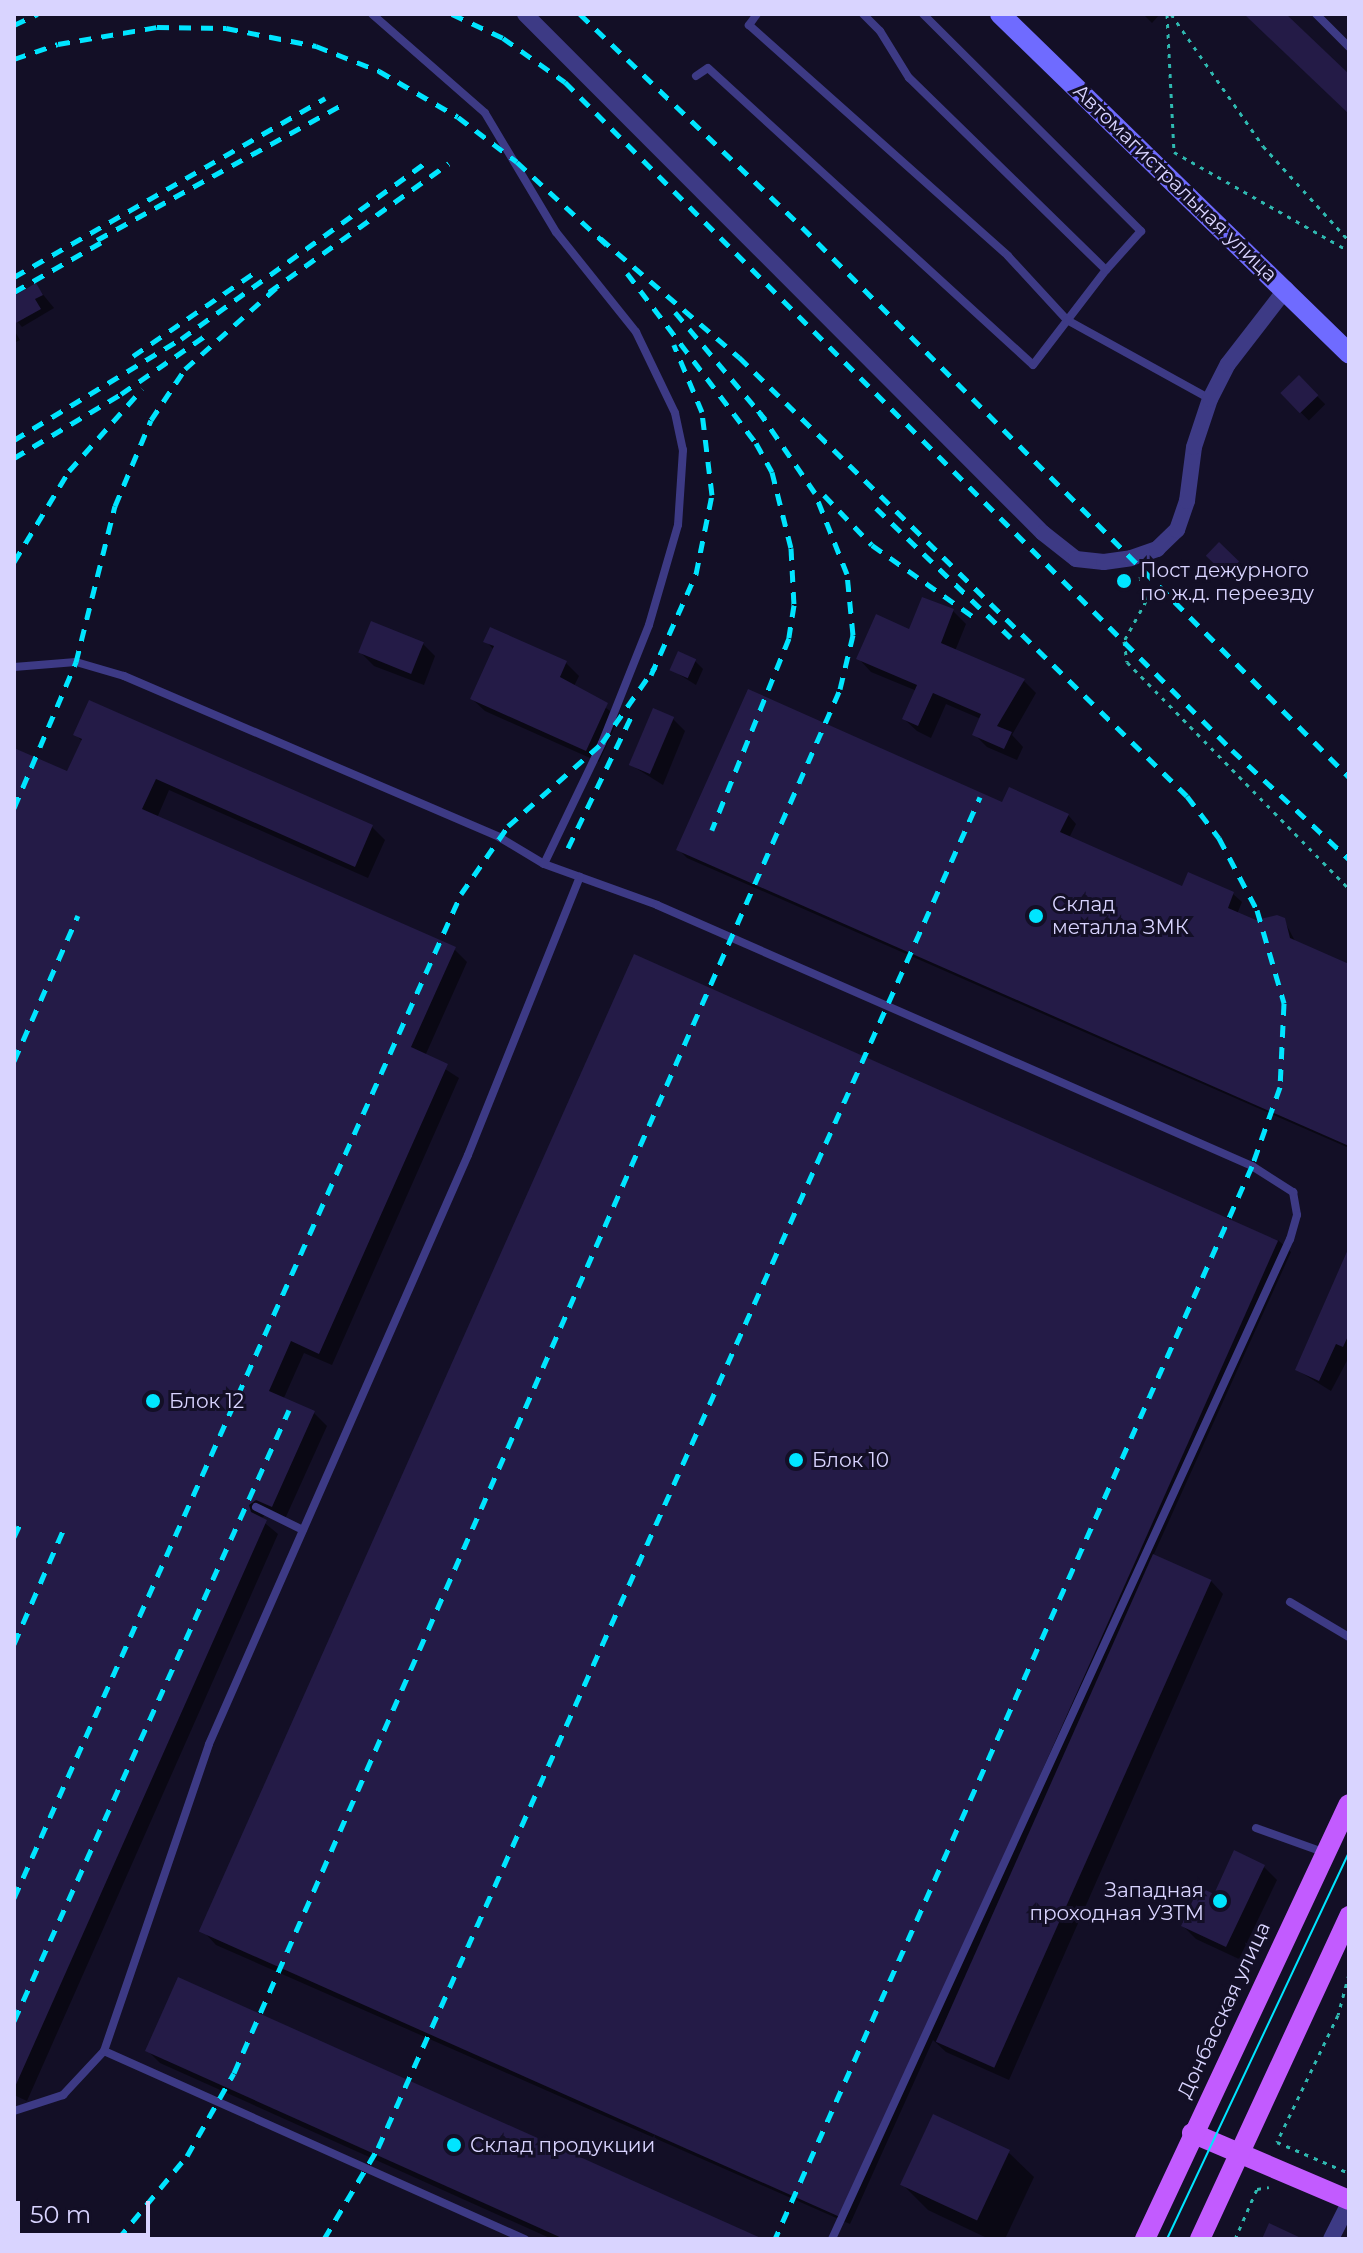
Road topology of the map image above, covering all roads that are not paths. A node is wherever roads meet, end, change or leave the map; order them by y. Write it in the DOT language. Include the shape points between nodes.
graph roads {
  1 [pos="372,14"];
  2 [pos="525,14"];
  3 [pos="757,14"];
  4 [pos="863,14"];
  5 [pos="923,14"];
  6 [pos="1000,14"];
  7 [pos="1316,14"];
  8 [pos="1349,47"];
  9 [pos="696,76"];
  10 [pos="1106,270"];
  11 [pos="1286,289"];
  12 [pos="1067,320"];
  13 [pos="1349,353"];
  14 [pos="1210,399"];
  15 [pos="14,667"];
  16 [pos="544,864"];
  17 [pos="580,877"];
  18 [pos="256,1507"];
  19 [pos="303,1530"];
  20 [pos="1290,1602"];
  21 [pos="1349,1637"];
  22 [pos="1349,1804"];
  23 [pos="1256,1828"];
  24 [pos="1327,1853"];
  25 [pos="1349,1916"];
  26 [pos="104,2051"];
  27 [pos="14,2111"];
  28 [pos="1192,2133"];
  29 [pos="1238,2153"];
  30 [pos="1349,2202"];
  31 [pos="525,2239"];
  32 [pos="832,2239"];
  33 [pos="1145,2239"];
  34 [pos="1200,2239"];
  35 [pos="1331,2239"];
  1 -- 16 [label="lane" via="485,113 531,195 636,332 675,413 683,450 678,525 649,625 619,704"];
  2 -- 14 [label="street" via="1043,533 1076,559 1118,561 1170,540 1187,501 1194,447"];
  3 -- 12 [label="lane" via="749,25 1008,256"];
  4 -- 10 [label="lane" via="909,78"];
  5 -- 10 [label="lane" via="1141,231"];
  6 -- 11 [label="main road, Автомагистральная улица"];
  7 -- 8 [label="lane"];
  9 -- 12 [label="lane" via="708,68 1033,365"];
  10 -- 12 [label="lane"];
  11 -- 13 [label="main road, Автомагистральная улица"];
  11 -- 14 [label="street" via="1228,364"];
  12 -- 14 [label="lane"];
  15 -- 16 [label="lane" via="76,662 124,676 499,837"];
  16 -- 17 [label="lane"];
  17 -- 19 [label="lane" via="468,1155"];
  17 -- 32 [label="lane" via="657,905 1252,1166 1286,1183 1296,1204 1290,1239"];
  18 -- 19 [label="lane"];
  19 -- 26 [label="lane" via="209,1744"];
  20 -- 21 [label="lane"];
  22 -- 24 [label="main road, Донбасская улица"];
  23 -- 24 [label="lane"];
  24 -- 28 [label="main road, Донбасская улица"];
  25 -- 29 [label="main road"];
  26 -- 27 [label="lane" via="63,2095"];
  26 -- 31 [label="lane"];
  28 -- 29 [label="main road"];
  28 -- 33 [label="main road, Донбасская улица"];
  29 -- 30 [label="main road"];
  29 -- 34 [label="main road"];
  30 -- 35 [label="street"];
}
